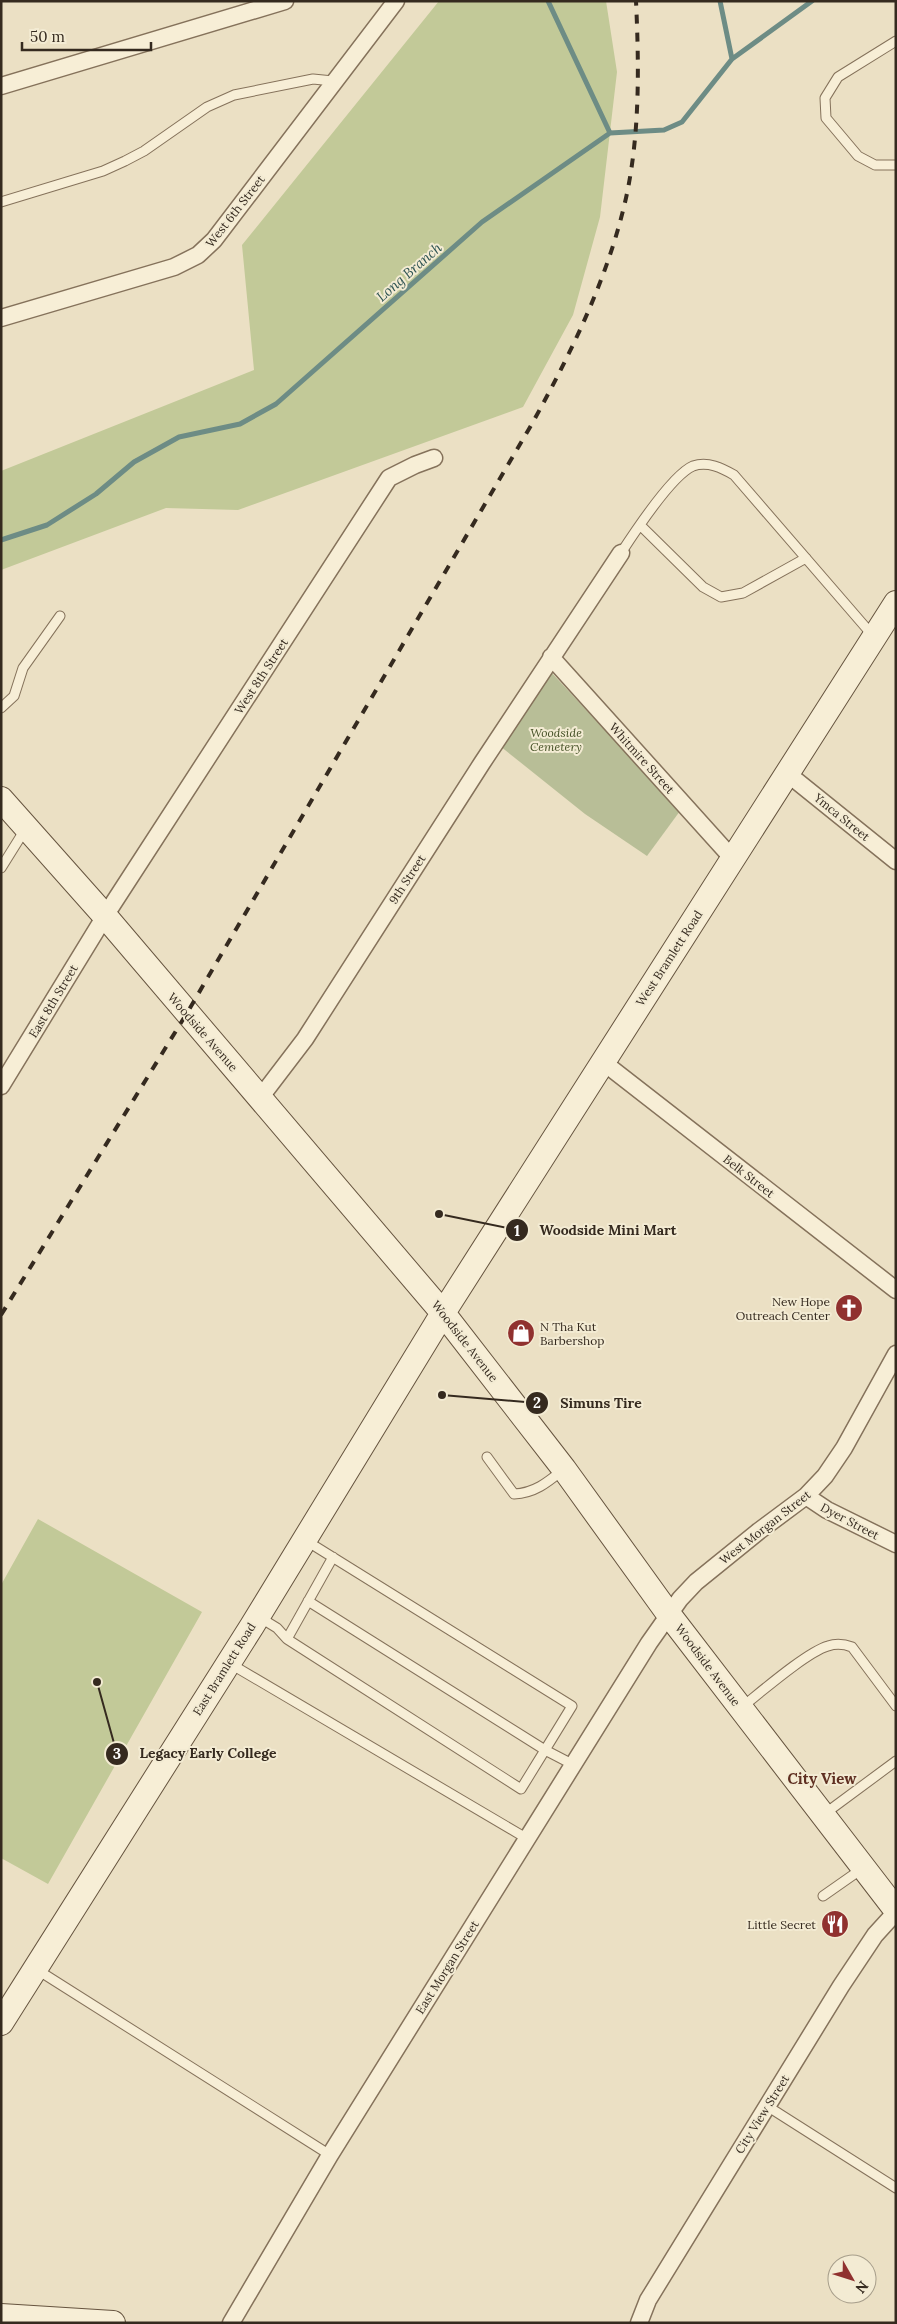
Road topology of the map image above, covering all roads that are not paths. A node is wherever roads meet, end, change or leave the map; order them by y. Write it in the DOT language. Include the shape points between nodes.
graph roads {
  1 [pos="285,1"];
  2 [pos="396,1"];
  3 [pos="896,41"];
  4 [pos="333,81"];
  5 [pos="1,86"];
  6 [pos="896,165"];
  7 [pos="1,202"];
  8 [pos="1,318"];
  9 [pos="434,458"];
  10 [pos="640,524"];
  11 [pos="621,553"];
  12 [pos="806,558"];
  13 [pos="896,603"];
  14 [pos="60,616"];
  15 [pos="874,637"];
  16 [pos="551,657"];
  17 [pos="1,708"];
  18 [pos="788,774"];
  19 [pos="1,799"];
  20 [pos="26,828"];
  21 [pos="733,859"];
  22 [pos="896,860"];
  23 [pos="1,868"];
  24 [pos="105,916"];
  25 [pos="603,1062"];
  26 [pos="1,1086"];
  27 [pos="260,1098"];
  28 [pos="896,1290"];
  29 [pos="443,1313"];
  30 [pos="896,1354"];
  31 [pos="487,1457"];
  32 [pos="564,1469"];
  33 [pos="806,1496"];
  34 [pos="305,1540"];
  35 [pos="896,1544"];
  36 [pos="333,1556"];
  37 [pos="308,1601"];
  38 [pos="258,1616"];
  39 [pos="670,1616"];
  40 [pos="287,1639"];
  41 [pos="229,1662"];
  42 [pos="895,1703"];
  43 [pos="741,1708"];
  44 [pos="545,1750"];
  45 [pos="896,1761"];
  46 [pos="572,1764"];
  47 [pos="823,1815"];
  48 [pos="526,1838"];
  49 [pos="863,1867"];
  50 [pos="823,1896"];
  51 [pos="896,1911"];
  52 [pos="35,1969"];
  53 [pos="2,2020"];
  54 [pos="767,2106"];
  55 [pos="330,2155"];
  56 [pos="896,2188"];
  57 [pos="1,2316"];
  58 [pos="114,2323"];
  59 [pos="231,2323"];
  60 [pos="639,2323"];
  1 -- 5 [label="street"];
  2 -- 4 [label="street, West 6th Street"];
  3 -- 6 [label="lane" via="838,77 825,98 826,118 858,156 875,165"];
  4 -- 7 [label="lane" via="313,78 234,94 207,107 125,161 103,171"];
  4 -- 8 [label="street, West 6th Street" via="214,240 198,255 174,267"];
  9 -- 24 [label="street, West 8th Street" via="389,478"];
  10 -- 11 [label="lane"];
  10 -- 12 [label="lane" via="703,587 721,598 743,593"];
  10 -- 12 [label="lane" via="682,474 693,466 708,464 734,475"];
  11 -- 16 [label="street, 9th Street"];
  12 -- 15 [label="lane"];
  13 -- 15 [label="street, West Bramlett Road"];
  14 -- 17 [label="lane" via="23,668 14,696"];
  15 -- 18 [label="street, West Bramlett Road"];
  16 -- 21 [label="street, Whitmire Street"];
  16 -- 27 [label="street, 9th Street" via="305,1039"];
  18 -- 21 [label="street, West Bramlett Road"];
  18 -- 22 [label="street, Ymca Street"];
  19 -- 20 [label="street, Woodside Avenue"];
  20 -- 23 [label="lane"];
  20 -- 24 [label="street, Woodside Avenue"];
  21 -- 25 [label="street, West Bramlett Road"];
  24 -- 26 [label="street, East 8th Street"];
  24 -- 27 [label="street, Woodside Avenue"];
  25 -- 28 [label="street, Belk Street"];
  25 -- 29 [label="street, West Bramlett Road"];
  27 -- 29 [label="street, Woodside Avenue"];
  29 -- 32 [label="street, Woodside Avenue"];
  29 -- 34 [label="street, East Bramlett Road"];
  30 -- 33 [label="street, West Morgan Street" via="844,1448"];
  31 -- 32 [label="lane" via="514,1494 527,1493 542,1486"];
  32 -- 39 [label="street, Woodside Avenue"];
  33 -- 35 [label="street, Dyer Street"];
  33 -- 39 [label="street, West Morgan Street" via="696,1582"];
  34 -- 36 [label="lane"];
  34 -- 38 [label="street, East Bramlett Road"];
  36 -- 37 [label="lane"];
  36 -- 44 [label="lane" via="572,1706"];
  37 -- 40 [label="lane"];
  37 -- 44 [label="lane"];
  38 -- 40 [label="lane"];
  38 -- 41 [label="street, East Bramlett Road"];
  39 -- 43 [label="street, Woodside Avenue"];
  39 -- 46 [label="street, East Morgan Street" via="631,1668"];
  40 -- 44 [label="lane" via="521,1788"];
  41 -- 48 [label="lane"];
  41 -- 52 [label="street, East Bramlett Road"];
  42 -- 43 [label="lane" via="852,1647 842,1644 827,1646 802,1661"];
  43 -- 47 [label="street, Woodside Avenue"];
  44 -- 46 [label="lane"];
  45 -- 47 [label="lane"];
  46 -- 48 [label="street, East Morgan Street"];
  47 -- 49 [label="street, Woodside Avenue"];
  48 -- 55 [label="street, East Morgan Street"];
  49 -- 50 [label="lane"];
  49 -- 51 [label="street, Woodside Avenue"];
  51 -- 54 [label="street, City View Street" via="875,1935 841,1986"];
  52 -- 53 [label="street, East Bramlett Road"];
  52 -- 55 [label="lane"];
  54 -- 56 [label="lane"];
  54 -- 60 [label="street, City View Street" via="648,2300"];
  55 -- 59 [label="street, East Morgan Street"];
  57 -- 58 [label="street"];
}
